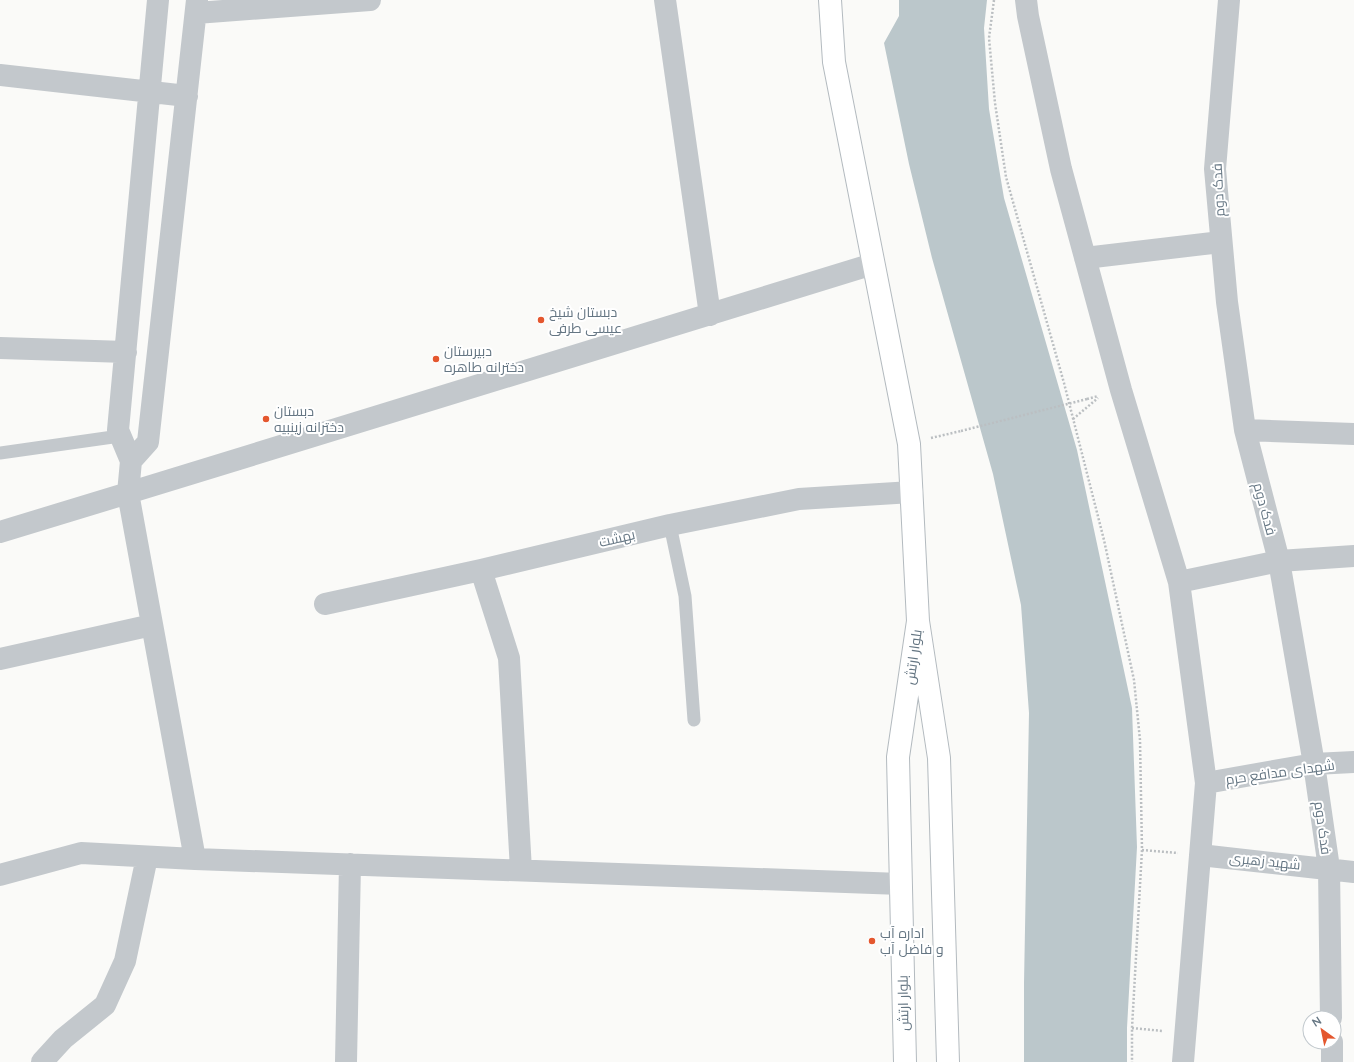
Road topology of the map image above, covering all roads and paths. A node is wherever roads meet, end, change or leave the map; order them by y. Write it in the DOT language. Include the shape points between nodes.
graph roads {
  1 [pos="158,0"];
  2 [pos="370,0"];
  3 [pos="665,0"];
  4 [pos="830,0"];
  5 [pos="994,0"];
  6 [pos="1026,0"];
  7 [pos="1229,0"];
  8 [pos="197,7"];
  9 [pos="0,75"];
  10 [pos="150,92"];
  11 [pos="187,96"];
  12 [pos="1221,242"];
  13 [pos="1085,258"];
  14 [pos="873,264"];
  15 [pos="710,315"];
  16 [pos="0,348"];
  17 [pos="126,352"];
  18 [pos="1102,396"];
  19 [pos="1087,399"];
  20 [pos="1073,419"];
  21 [pos="1245,430"];
  22 [pos="1354,434"];
  23 [pos="120,436"];
  24 [pos="909,444"];
  25 [pos="0,453"];
  26 [pos="131,461"];
  27 [pos="912,492"];
  28 [pos="128,494"];
  29 [pos="670,525"];
  30 [pos="0,532"];
  31 [pos="1354,556"];
  32 [pos="1279,561"];
  33 [pos="481,570"];
  34 [pos="1179,582"];
  35 [pos="325,604"];
  36 [pos="918,621"];
  37 [pos="152,625"];
  38 [pos="0,659"];
  39 [pos="694,720"];
  40 [pos="1354,762"];
  41 [pos="1314,764"];
  42 [pos="1206,783"];
  43 [pos="1142,850"];
  44 [pos="1200,854"];
  45 [pos="147,857"];
  46 [pos="195,859"];
  47 [pos="350,864"];
  48 [pos="1329,868"];
  49 [pos="521,870"];
  50 [pos="1354,872"];
  51 [pos="0,876"];
  52 [pos="901,884"];
  53 [pos="1331,1010"];
  54 [pos="1132,1028"];
  55 [pos="1185,1034"];
  56 [pos="1332,1050"];
  57 [pos="42,1062"];
  58 [pos="346,1062"];
  59 [pos="905,1062"];
  60 [pos="948,1062"];
  61 [pos="1132,1062"];
  62 [pos="1183,1062"];
  63 [pos="1332,1062"];
  1 -- 10 [label="street"];
  2 -- 8 [label="street"];
  3 -- 15 [label="street"];
  4 -- 14 [label="main road" via="834,62"];
  5 -- 20 [label="path" via="989,38 1006,177"];
  6 -- 13 [label="street" via="1061,169"];
  7 -- 12 [label="street, فدک دوم" via="1215,169"];
  8 -- 11 [label="street"];
  9 -- 10 [label="street"];
  10 -- 11 [label="street"];
  10 -- 17 [label="street"];
  11 -- 26 [label="street" via="148,442"];
  12 -- 13 [label="street"];
  12 -- 21 [label="street, فدک دوم"];
  13 -- 34 [label="street" via="1121,390"];
  14 -- 15 [label="street"];
  14 -- 24 [label="main road"];
  15 -- 28 [label="street"];
  16 -- 17 [label="street"];
  17 -- 23 [label="street" via="118,430"];
  18 -- 20 [label="path"];
  19 -- 24 [label="path, bridge"];
  20 -- 43 [label="path" via="1104,540 1134,680 1140,740"];
  21 -- 22 [label="street"];
  21 -- 32 [label="street, فدک دوم"];
  23 -- 25 [label="lane"];
  23 -- 26 [label="street"];
  24 -- 27 [label="main road"];
  26 -- 28 [label="street"];
  27 -- 29 [label="street, بهشت" via="799,499"];
  27 -- 36 [label="main road"];
  28 -- 30 [label="street"];
  28 -- 37 [label="street"];
  29 -- 33 [label="street, بهشت"];
  29 -- 39 [label="lane" via="685,596"];
  31 -- 32 [label="street"];
  32 -- 34 [label="street"];
  32 -- 41 [label="street, فدک دوم"];
  33 -- 35 [label="street, بهشت"];
  33 -- 49 [label="street" via="509,658"];
  34 -- 42 [label="street"];
  36 -- 52 [label="main road, بلوار ارتش" via="898,757"];
  36 -- 60 [label="main road, بلوار ارتش" via="939,758"];
  37 -- 38 [label="street"];
  37 -- 46 [label="street"];
  40 -- 41 [label="street, شهدای مدافع حرم"];
  41 -- 42 [label="street, شهدای مدافع حرم"];
  41 -- 48 [label="street, فدک دوم"];
  42 -- 44 [label="street"];
  43 -- 44 [label="path"];
  43 -- 54 [label="path"];
  44 -- 48 [label="street, شهید زهیری"];
  44 -- 55 [label="street"];
  45 -- 46 [label="street"];
  45 -- 51 [label="street" via="81,853"];
  45 -- 57 [label="street" via="125,961 104,1005 63,1039"];
  46 -- 47 [label="street"];
  47 -- 49 [label="street"];
  47 -- 58 [label="street"];
  48 -- 50 [label="street, شهید زهیری"];
  48 -- 53 [label="street, فدک دوم"];
  49 -- 52 [label="street"];
  52 -- 59 [label="main road, بلوار ارتش"];
  54 -- 55 [label="path"];
  54 -- 61 [label="path"];
  55 -- 62 [label="street"];
  56 -- 63 [label="street"];
}
